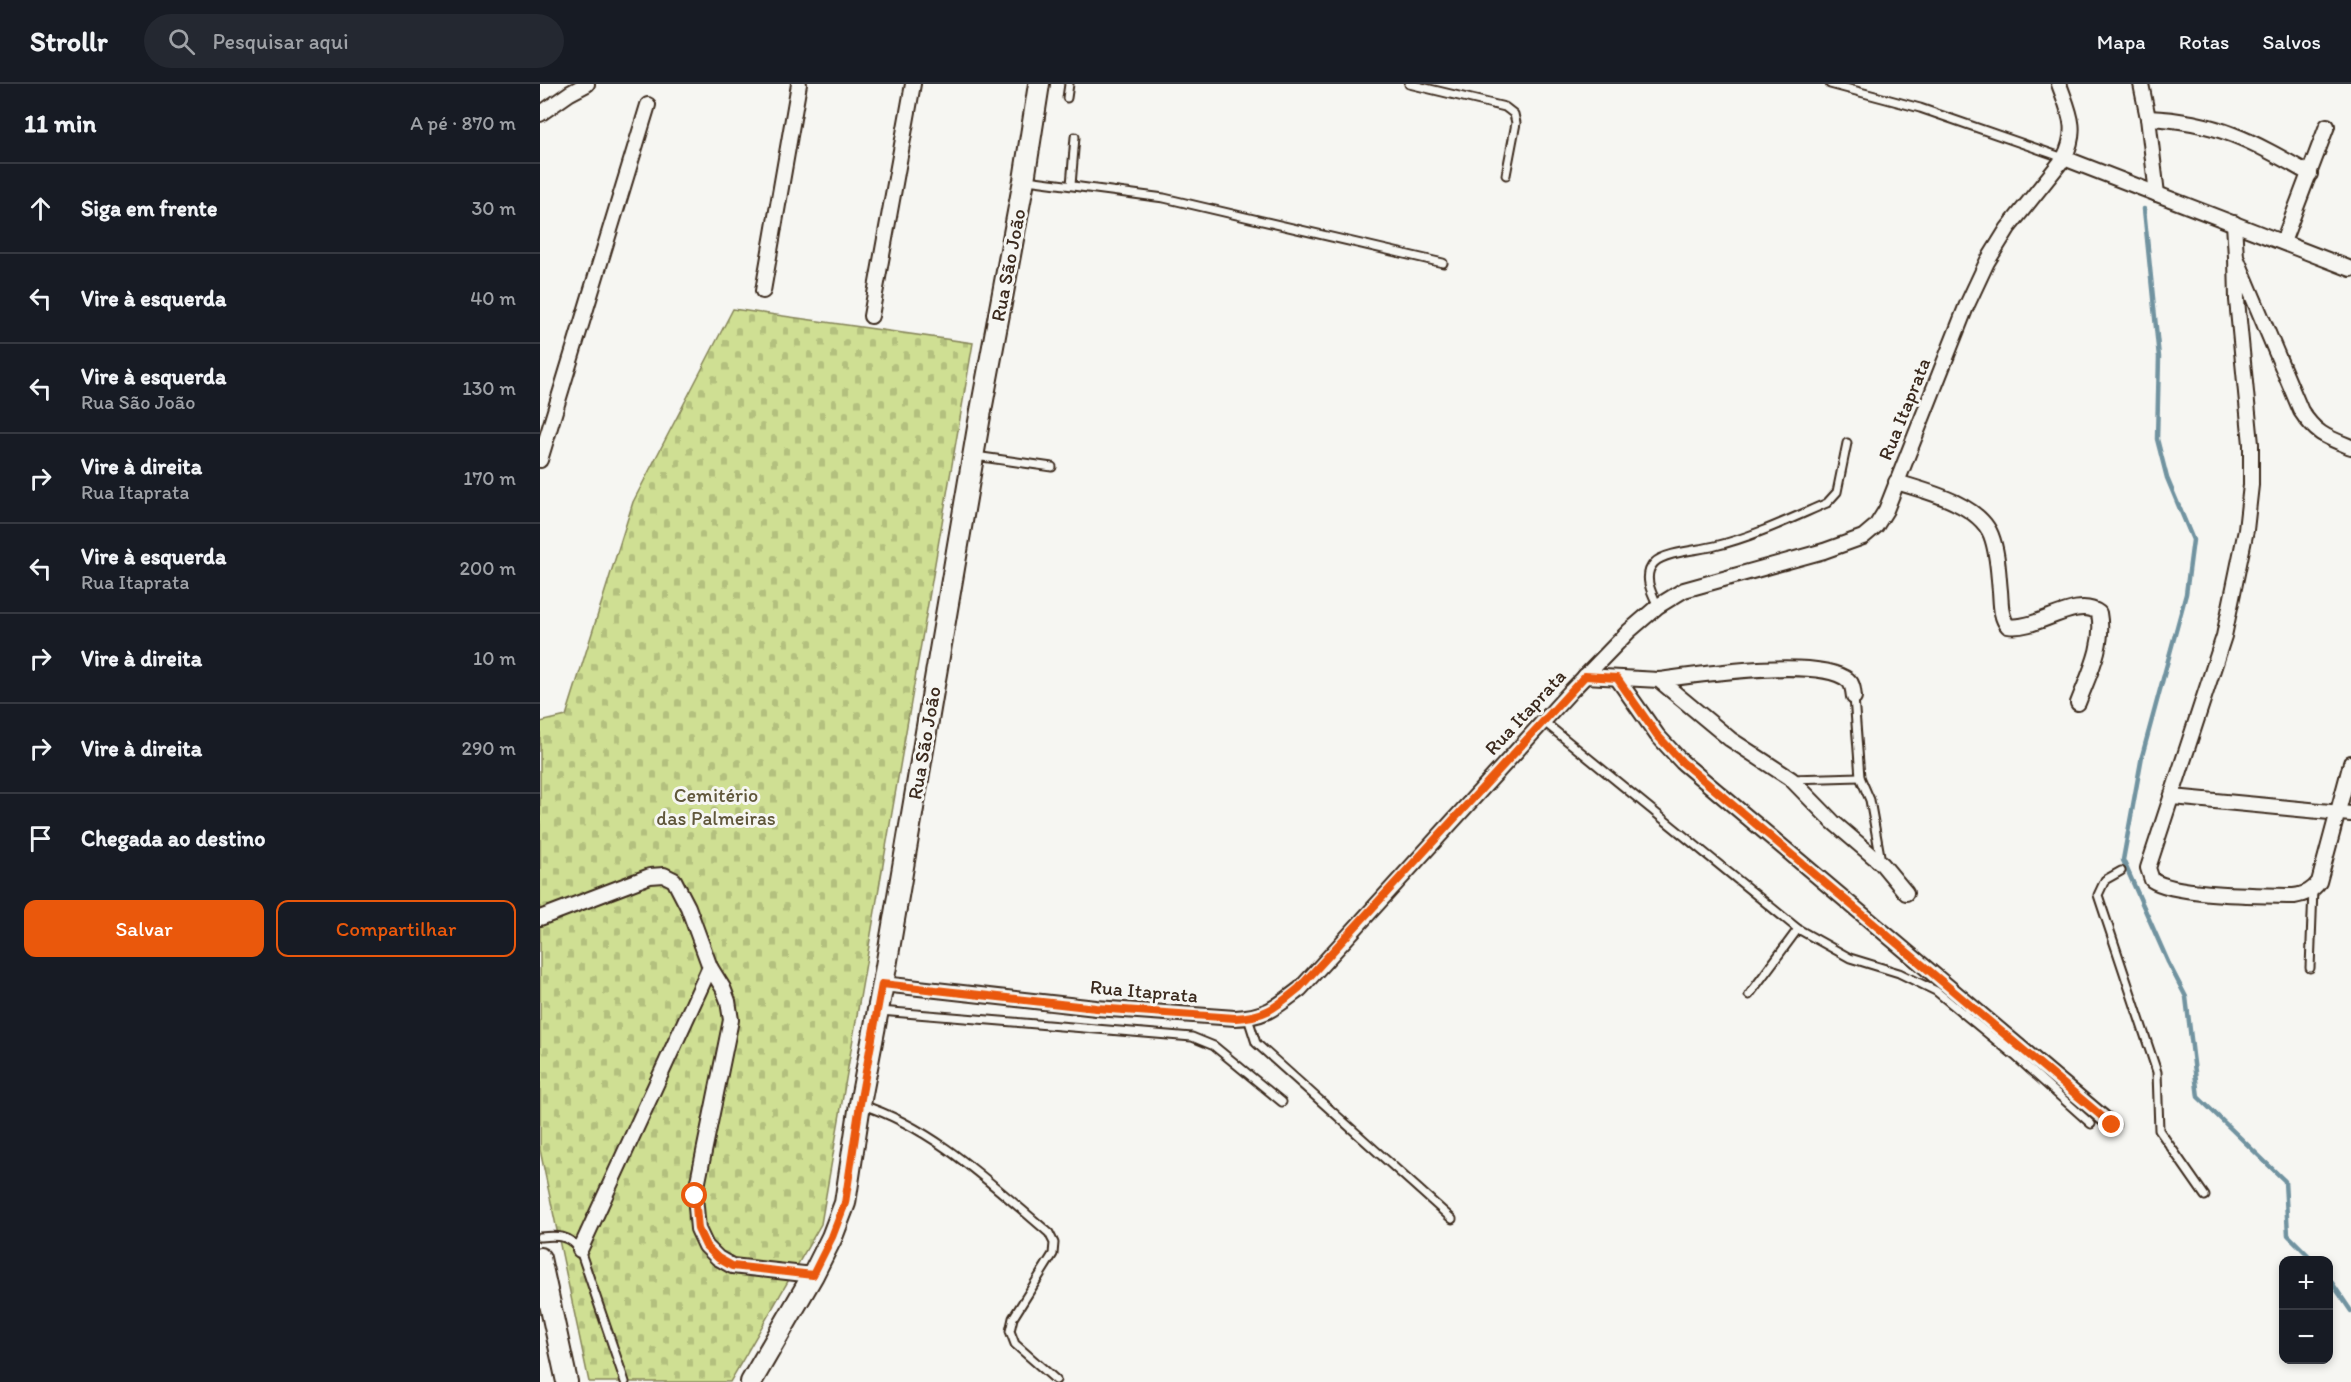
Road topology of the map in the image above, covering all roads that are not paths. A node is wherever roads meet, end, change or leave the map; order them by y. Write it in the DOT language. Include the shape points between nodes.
graph roads {
  1 [pos="587,84"];
  2 [pos="799,84"];
  3 [pos="913,84"];
  4 [pos="1039,84"];
  5 [pos="1069,84"];
  6 [pos="1408,84"];
  7 [pos="1830,84"];
  8 [pos="2059,84"];
  9 [pos="2141,84"];
  10 [pos="572,88"];
  11 [pos="1067,98"];
  12 [pos="648,105"];
  13 [pos="540,114"];
  14 [pos="2148,118"];
  15 [pos="2327,126"];
  16 [pos="1076,137"];
  17 [pos="2064,158"];
  18 [pos="2310,174"];
  19 [pos="1506,176"];
  20 [pos="1024,180"];
  21 [pos="1071,184"];
  22 [pos="2157,194"];
  23 [pos="2234,223"];
  24 [pos="2283,242"];
  25 [pos="2236,256"];
  26 [pos="1443,263"];
  27 [pos="2351,269"];
  28 [pos="763,291"];
  29 [pos="871,316"];
  30 [pos="1848,443"];
  31 [pos="2351,447"];
  32 [pos="973,456"];
  33 [pos="540,460"];
  34 [pos="1052,466"];
  35 [pos="1896,482"];
  36 [pos="1659,606"];
  37 [pos="1585,676"];
  38 [pos="1617,678"];
  39 [pos="1659,680"];
  40 [pos="1854,697"];
  41 [pos="2078,703"];
  42 [pos="1543,721"];
  43 [pos="2351,763"];
  44 [pos="1860,777"];
  45 [pos="1791,779"];
  46 [pos="2173,797"];
  47 [pos="2344,814"];
  48 [pos="1882,864"];
  49 [pos="2121,871"];
  50 [pos="2316,885"];
  51 [pos="1906,893"];
  52 [pos="540,918"];
  53 [pos="1798,929"];
  54 [pos="710,967"];
  55 [pos="2310,968"];
  56 [pos="882,984"];
  57 [pos="1749,995"];
  58 [pos="877,1011"];
  59 [pos="1248,1017"];
  60 [pos="1282,1102"];
  61 [pos="860,1104"];
  62 [pos="2091,1124"];
  63 [pos="2112,1125"];
  64 [pos="2205,1196"];
  65 [pos="1452,1220"];
  66 [pos="540,1237"];
  67 [pos="580,1250"];
  68 [pos="540,1258"];
  69 [pos="813,1275"];
  70 [pos="1056,1380"];
  71 [pos="567,1382"];
  72 [pos="625,1382"];
  73 [pos="750,1382"];
  1 -- 10 [label="street"];
  2 -- 28 [label="street"];
  3 -- 29 [label="street"];
  4 -- 20 [label="street, Rua São João"];
  5 -- 11 [label="lane"];
  6 -- 19 [label="lane" via="1505,107 1514,114 1516,123"];
  7 -- 17 [label="lane" via="1920,108"];
  8 -- 17 [label="street" via="2072,126 2072,139"];
  9 -- 14 [label="street"];
  10 -- 13 [label="street"];
  12 -- 33 [label="street"];
  14 -- 18 [label="street" via="2208,125 2235,134"];
  14 -- 22 [label="street"];
  15 -- 18 [label="street"];
  16 -- 21 [label="lane"];
  17 -- 22 [label="street"];
  17 -- 35 [label="street, Rua Itaprata" via="2008,228 1987,262"];
  18 -- 24 [label="street"];
  20 -- 21 [label="lane"];
  20 -- 32 [label="street, Rua São João"];
  21 -- 26 [label="lane" via="1164,198"];
  22 -- 23 [label="street"];
  23 -- 24 [label="street"];
  23 -- 25 [label="street"];
  24 -- 27 [label="street"];
  25 -- 31 [label="street" via="2301,411 2322,436"];
  25 -- 46 [label="street" via="2251,444 2246,530 2224,636"];
  30 -- 36 [label="lane" via="1837,492 1827,502 1731,541 1662,557 1652,564 1648,576 1650,592"];
  32 -- 34 [label="lane"];
  32 -- 56 [label="street, Rua São João"];
  35 -- 36 [label="street, Rua Itaprata" via="1881,518 1863,537 1684,590"];
  35 -- 41 [label="street" via="1965,508 1991,533 2008,626 2024,626 2080,607 2099,613 2097,654"];
  36 -- 37 [label="street, Rua Itaprata"];
  37 -- 38 [label="street"];
  37 -- 42 [label="street, Rua Itaprata"];
  38 -- 39 [label="street"];
  38 -- 63 [label="street" via="1657,735 1682,762"];
  39 -- 40 [label="street" via="1738,670 1807,669 1848,680"];
  39 -- 45 [label="street" via="1730,738"];
  40 -- 44 [label="lane"];
  42 -- 53 [label="lane"];
  42 -- 59 [label="street, Rua Itaprata" via="1299,988 1269,1012"];
  43 -- 47 [label="street"];
  44 -- 45 [label="lane"];
  44 -- 48 [label="lane" via="1870,800"];
  45 -- 48 [label="street"];
  46 -- 47 [label="street"];
  46 -- 50 [label="street" via="2148,868 2152,880 2169,887 2294,896"];
  47 -- 50 [label="street"];
  48 -- 51 [label="street"];
  49 -- 64 [label="lane" via="2105,879 2098,895 2157,1072 2159,1130"];
  50 -- 55 [label="lane"];
  52 -- 54 [label="street" via="650,876 664,876 674,880 681,892"];
  53 -- 57 [label="lane"];
  53 -- 62 [label="lane" via="1850,958 1936,991"];
  54 -- 67 [label="street"];
  54 -- 69 [label="street" via="723,988 731,1020 695,1196 698,1229 706,1246 732,1266"];
  56 -- 58 [label="street, Rua São João"];
  56 -- 59 [label="street, Rua Itaprata" via="1096,1008"];
  58 -- 60 [label="lane" via="1192,1037 1214,1046"];
  58 -- 61 [label="street, Rua São João"];
  59 -- 65 [label="lane" via="1256,1043"];
  61 -- 69 [label="street, Rua São João" via="845,1203"];
  61 -- 70 [label="lane" via="882,1112 954,1153 1049,1233 1054,1243 1053,1254 1013,1318 1010,1331 1015,1344"];
  66 -- 67 [label="lane" via="565,1237"];
  67 -- 72 [label="lane"];
  68 -- 71 [label="street"];
  69 -- 73 [label="street, Rua São João"];
}
